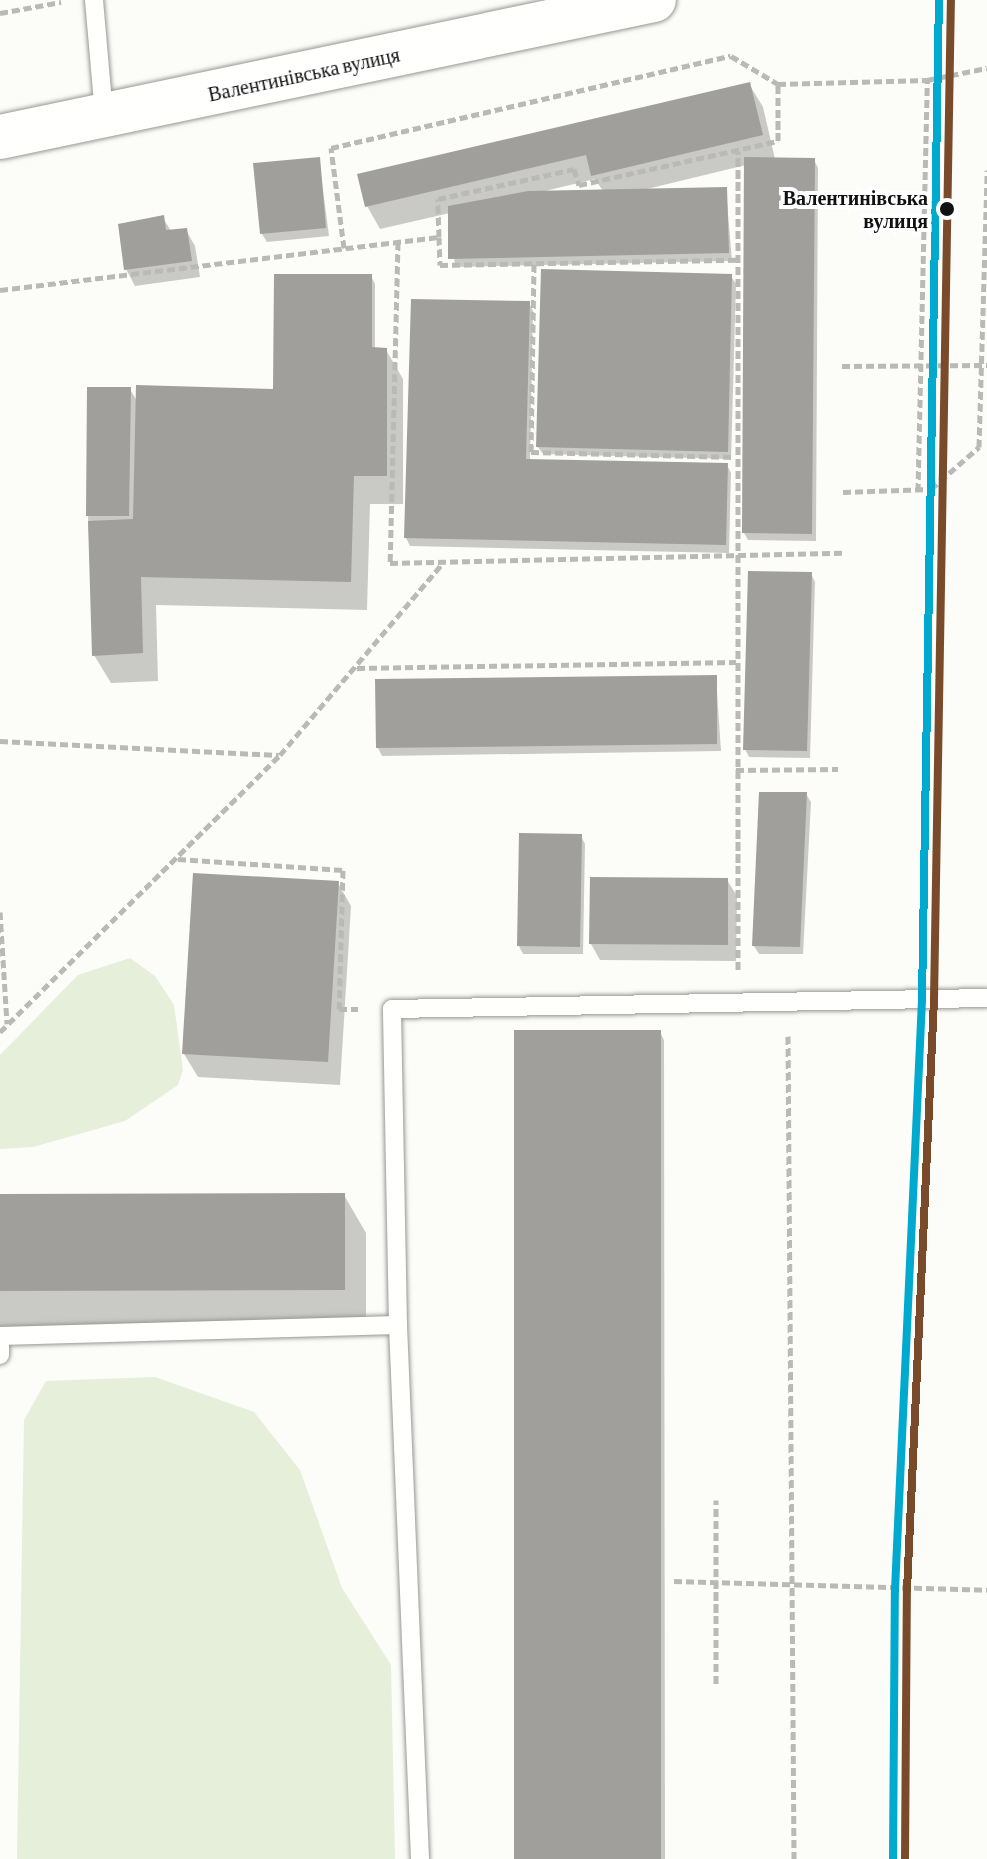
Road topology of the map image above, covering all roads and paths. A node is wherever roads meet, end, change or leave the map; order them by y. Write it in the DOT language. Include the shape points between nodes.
graph roads {
  1 [pos="74,0"];
  2 [pos="94,0"];
  3 [pos="654,0"];
  4 [pos="0,13"];
  5 [pos="987,68"];
  6 [pos="927,80"];
  7 [pos="778,84"];
  8 [pos="105,117"];
  9 [pos="0,137"];
  10 [pos="738,151"];
  11 [pos="987,170"];
  12 [pos="439,237"];
  13 [pos="398,242"];
  14 [pos="344,248"];
  15 [pos="737,260"];
  16 [pos="534,264"];
  17 [pos="0,290"];
  18 [pos="921,364"];
  19 [pos="979,365"];
  20 [pos="987,365"];
  21 [pos="842,366"];
  22 [pos="735,457"];
  23 [pos="918,491"];
  24 [pos="843,492"];
  25 [pos="734,553"];
  26 [pos="843,553"];
  27 [pos="442,563"];
  28 [pos="736,662"];
  29 [pos="356,668"];
  30 [pos="0,741"];
  31 [pos="280,755"];
  32 [pos="838,769"];
  33 [pos="736,770"];
  34 [pos="177,859"];
  35 [pos="0,912"];
  36 [pos="987,998"];
  37 [pos="788,1003"];
  38 [pos="738,1004"];
  39 [pos="392,1009"];
  40 [pos="7,1025"];
  41 [pos="0,1032"];
  42 [pos="398,1325"];
  43 [pos="0,1355"];
  44 [pos="716,1500"];
  45 [pos="674,1581"];
  46 [pos="717,1581"];
  47 [pos="793,1583"];
  48 [pos="987,1590"];
  49 [pos="716,1684"];
  50 [pos="420,1859"];
  51 [pos="794,1859"];
  1 -- 4 [label="path"];
  2 -- 8 [label="lane"];
  3 -- 8 [label="street, Валентинівська вулиця"];
  5 -- 6 [label="path"];
  6 -- 7 [label="path"];
  6 -- 18 [label="path"];
  7 -- 10 [label="path" via="778,141"];
  7 -- 14 [label="path" via="731,56 331,148"];
  8 -- 9 [label="street, Валентинівська вулиця"];
  10 -- 12 [label="path" via="579,185 574,169 438,199"];
  10 -- 15 [label="path"];
  11 -- 19 [label="path"];
  12 -- 13 [label="path"];
  12 -- 16 [label="path" via="440,265"];
  13 -- 14 [label="path"];
  13 -- 27 [label="path" via="390,563"];
  14 -- 17 [label="path"];
  15 -- 16 [label="path"];
  15 -- 22 [label="path"];
  16 -- 22 [label="path" via="531,452"];
  18 -- 19 [label="path"];
  18 -- 21 [label="path"];
  18 -- 23 [label="path"];
  19 -- 20 [label="path"];
  19 -- 23 [label="path" via="979,447 951,477"];
  22 -- 25 [label="path"];
  23 -- 24 [label="path"];
  25 -- 26 [label="path"];
  25 -- 27 [label="path"];
  25 -- 28 [label="path"];
  27 -- 29 [label="path"];
  28 -- 29 [label="path"];
  28 -- 33 [label="path"];
  29 -- 31 [label="path"];
  30 -- 31 [label="path"];
  31 -- 34 [label="path"];
  32 -- 33 [label="path"];
  33 -- 38 [label="path"];
  34 -- 39 [label="path" via="343,870 339,1009"];
  34 -- 40 [label="path"];
  35 -- 40 [label="path"];
  36 -- 37 [label="lane"];
  37 -- 38 [label="lane"];
  37 -- 47 [label="path"];
  38 -- 39 [label="lane"];
  39 -- 42 [label="lane"];
  40 -- 41 [label="path"];
  42 -- 43 [label="lane" via="0,1336"];
  42 -- 50 [label="lane"];
  44 -- 46 [label="path"];
  45 -- 46 [label="path"];
  46 -- 47 [label="path"];
  46 -- 49 [label="path"];
  47 -- 48 [label="path"];
  47 -- 51 [label="path"];
}
